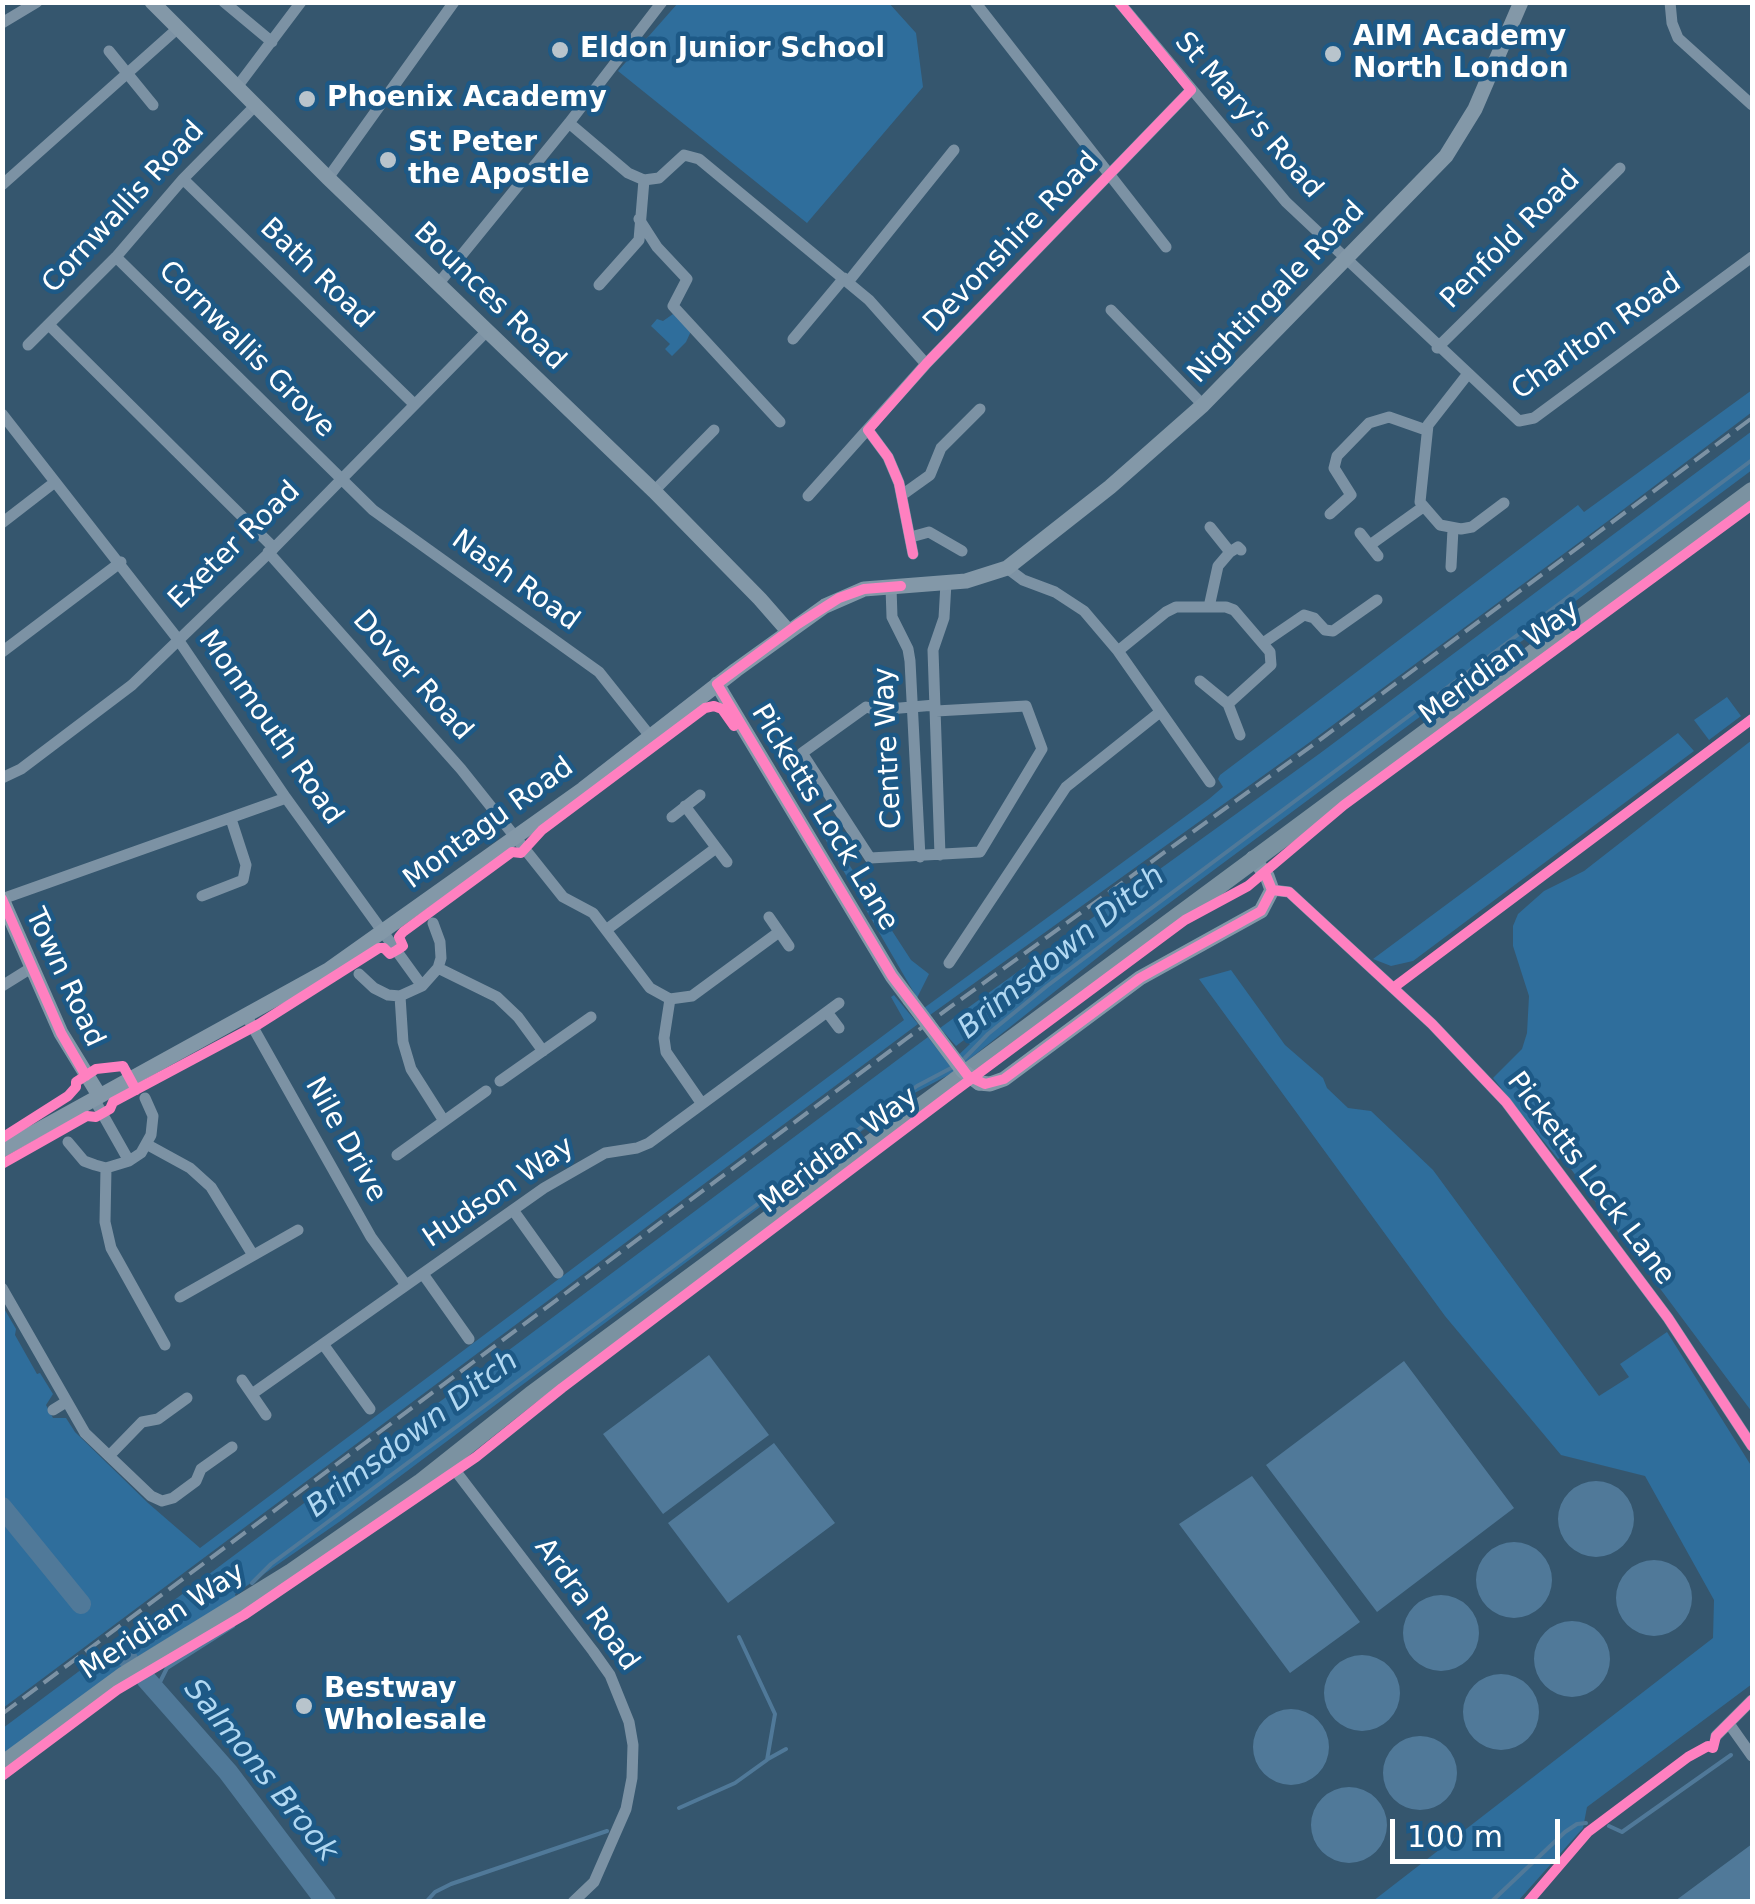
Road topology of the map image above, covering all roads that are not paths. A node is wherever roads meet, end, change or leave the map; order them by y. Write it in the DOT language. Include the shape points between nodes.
graph roads {
  1 [pos="37,2"];
  2 [pos="152,2"];
  3 [pos="224,2"];
  4 [pos="301,2"];
  5 [pos="454,2"];
  6 [pos="662,2"];
  7 [pos="975,2"];
  8 [pos="1120,2"];
  9 [pos="1521,2"];
  10 [pos="1670,2"];
  11 [pos="2,24"];
  12 [pos="177,28"];
  13 [pos="272,42"];
  14 [pos="109,52"];
  15 [pos="128,73"];
  16 [pos="237,87"];
  17 [pos="1191,90"];
  18 [pos="154,105"];
  19 [pos="1752,105"];
  20 [pos="256,106"];
  21 [pos="569,123"];
  22 [pos="954,150"];
  23 [pos="1620,168"];
  24 [pos="1110,175"];
  25 [pos="328,178"];
  26 [pos="183,179"];
  27 [pos="644,180"];
  28 [pos="2,185"];
  29 [pos="639,219"];
  30 [pos="1166,247"];
  31 [pos="116,257"];
  32 [pos="1752,257"];
  33 [pos="1344,258"];
  34 [pos="846,280"];
  35 [pos="439,283"];
  36 [pos="599,285"];
  37 [pos="1111,310"];
  38 [pos="48,325"];
  39 [pos="487,330"];
  40 [pos="794,339"];
  41 [pos="28,344"];
  42 [pos="1437,348"];
  43 [pos="926,364"];
  44 [pos="1467,376"];
  45 [pos="414,404"];
  46 [pos="1202,405"];
  47 [pos="980,409"];
  48 [pos="2,414"];
  49 [pos="780,422"];
  50 [pos="714,430"];
  51 [pos="868,430"];
  52 [pos="1426,430"];
  53 [pos="340,478"];
  54 [pos="55,482"];
  55 [pos="654,491"];
  56 [pos="1752,491"];
  57 [pos="902,495"];
  58 [pos="808,496"];
  59 [pos="1504,504"];
  60 [pos="1423,508"];
  61 [pos="1330,514"];
  62 [pos="2,522"];
  63 [pos="1210,526"];
  64 [pos="1453,528"];
  65 [pos="1360,533"];
  66 [pos="911,537"];
  67 [pos="1370,545"];
  68 [pos="271,550"];
  69 [pos="962,551"];
  70 [pos="913,554"];
  71 [pos="1378,556"];
  72 [pos="121,562"];
  73 [pos="1451,567"];
  74 [pos="1007,568"];
  75 [pos="946,583"];
  76 [pos="892,587"];
  77 [pos="1350,598"];
  78 [pos="1377,600"];
  79 [pos="1210,606"];
  80 [pos="1361,611"];
  81 [pos="788,631"];
  82 [pos="178,638"];
  83 [pos="1263,643"];
  84 [pos="2,652"];
  85 [pos="1118,652"];
  86 [pos="1200,681"];
  87 [pos="717,684"];
  88 [pos="1228,704"];
  89 [pos="911,707"];
  90 [pos="936,708"];
  91 [pos="1160,712"];
  92 [pos="1240,735"];
  93 [pos="650,736"];
  94 [pos="2,778"];
  95 [pos="1210,782"];
  96 [pos="700,795"];
  97 [pos="286,798"];
  98 [pos="685,806"];
  99 [pos="672,817"];
  100 [pos="231,819"];
  101 [pos="516,836"];
  102 [pos="716,848"];
  103 [pos="940,855"];
  104 [pos="920,856"];
  105 [pos="1254,858"];
  106 [pos="727,862"];
  107 [pos="1272,890"];
  108 [pos="202,896"];
  109 [pos="2,899"];
  110 [pos="768,918"];
  111 [pos="432,924"];
  112 [pos="606,930"];
  113 [pos="383,931"];
  114 [pos="779,932"];
  115 [pos="789,946"];
  116 [pos="949,963"];
  117 [pos="30,968"];
  118 [pos="438,968"];
  119 [pos="359,974"];
  120 [pos="2,986"];
  121 [pos="422,986"];
  122 [pos="400,996"];
  123 [pos="670,1000"];
  124 [pos="839,1003"];
  125 [pos="827,1012"];
  126 [pos="246,1016"];
  127 [pos="591,1016"];
  128 [pos="839,1028"];
  129 [pos="543,1051"];
  130 [pos="500,1081"];
  131 [pos="486,1091"];
  132 [pos="97,1097"];
  133 [pos="144,1098"];
  134 [pos="702,1104"];
  135 [pos="444,1122"];
  136 [pos="68,1142"];
  137 [pos="148,1144"];
  138 [pos="2,1150"];
  139 [pos="397,1155"];
  140 [pos="129,1160"];
  141 [pos="106,1168"];
  142 [pos="513,1210"];
  143 [pos="298,1230"];
  144 [pos="254,1255"];
  145 [pos="558,1273"];
  146 [pos="422,1274"];
  147 [pos="406,1285"];
  148 [pos="2,1288"];
  149 [pos="180,1297"];
  150 [pos="470,1339"];
  151 [pos="323,1344"];
  152 [pos="165,1345"];
  153 [pos="242,1380"];
  154 [pos="252,1394"];
  155 [pos="187,1398"];
  156 [pos="66,1402"];
  157 [pos="370,1408"];
  158 [pos="52,1410"];
  159 [pos="266,1415"];
  160 [pos="1752,1446"];
  161 [pos="232,1447"];
  162 [pos="109,1456"];
  163 [pos="448,1461"];
  164 [pos="1752,1700"];
  165 [pos="1730,1725"];
  166 [pos="1716,1736"];
  167 [pos="1752,1756"];
  168 [pos="2,1765"];
  169 [pos="574,1902"];
  1 -- 11 [label="street"];
  2 -- 12 [label="street, Bounces Road"];
  3 -- 13 [label="street"];
  4 -- 13 [label="street"];
  5 -- 25 [label="street"];
  6 -- 21 [label="street"];
  7 -- 24 [label="street"];
  8 -- 17 [label="street, St Mary's Road"];
  9 -- 33 [label="street, Nightingale Road" via="1475,109 1446,156"];
  10 -- 19 [label="street" via="1678,38"];
  12 -- 15 [label="street"];
  12 -- 16 [label="street, Bounces Road"];
  13 -- 16 [label="street"];
  14 -- 15 [label="street"];
  15 -- 18 [label="street"];
  15 -- 28 [label="street"];
  16 -- 20 [label="street, Bounces Road"];
  17 -- 24 [label="street, Devonshire Road"];
  17 -- 33 [label="street, St Mary's Road" via="1286,202"];
  20 -- 25 [label="street, Bounces Road"];
  20 -- 26 [label="street, Cornwallis Road"];
  21 -- 27 [label="street"];
  21 -- 35 [label="street"];
  22 -- 34 [label="street"];
  23 -- 42 [label="street, Penfold Road"];
  24 -- 30 [label="street"];
  24 -- 43 [label="street, Devonshire Road"];
  25 -- 35 [label="street, Bounces Road"];
  26 -- 31 [label="street, Cornwallis Road"];
  26 -- 45 [label="street, Bath Road"];
  27 -- 29 [label="street"];
  27 -- 34 [label="street" via="658,178 684,156 699,159"];
  29 -- 36 [label="street" via="639,240"];
  29 -- 49 [label="street" via="686,279 673,306"];
  31 -- 38 [label="street, Cornwallis Road"];
  31 -- 53 [label="street, Cornwallis Grove"];
  32 -- 44 [label="street, Charlton Road" via="1526,422 1513,419"];
  33 -- 42 [label="street, Charlton Road"];
  33 -- 46 [label="street, Nightingale Road"];
  34 -- 40 [label="street"];
  34 -- 43 [label="street"];
  35 -- 39 [label="street, Bounces Road"];
  37 -- 46 [label="street"];
  38 -- 41 [label="street, Cornwallis Road"];
  38 -- 68 [label="street, Dover Road"];
  39 -- 45 [label="street, Exeter Road"];
  39 -- 55 [label="street, Bounces Road"];
  42 -- 44 [label="street, Charlton Road"];
  43 -- 51 [label="street, Devonshire Road"];
  44 -- 52 [label="street"];
  45 -- 53 [label="street, Exeter Road"];
  46 -- 74 [label="street, Nightingale Road"];
  47 -- 57 [label="street" via="941,448 930,475"];
  48 -- 54 [label="street, Monmouth Road"];
  50 -- 55 [label="street"];
  51 -- 57 [label="street" via="888,457"];
  51 -- 58 [label="street, Devonshire Road"];
  52 -- 60 [label="street" via="1418,497"];
  52 -- 61 [label="street" via="1389,418 1369,422 1336,456 1334,468 1351,495"];
  53 -- 68 [label="street, Exeter Road"];
  53 -- 93 [label="street, Nash Road" via="374,510 599,672"];
  54 -- 62 [label="street"];
  54 -- 72 [label="street, Monmouth Road"];
  55 -- 81 [label="street, Bounces Road"];
  56 -- 105 [label="main road, Meridian Way"];
  57 -- 66 [label="street"];
  59 -- 64 [label="street" via="1472,527"];
  60 -- 64 [label="street"];
  60 -- 67 [label="street"];
  63 -- 79 [label="street" via="1236,551 1218,566"];
  64 -- 73 [label="street"];
  65 -- 67 [label="street"];
  66 -- 69 [label="street" via="929,532"];
  66 -- 70 [label="street"];
  67 -- 71 [label="street"];
  68 -- 82 [label="street, Exeter Road"];
  68 -- 101 [label="street, Dover Road"];
  72 -- 82 [label="street, Monmouth Road"];
  72 -- 84 [label="street"];
  74 -- 75 [label="street, Montagu Road"];
  74 -- 85 [label="street" via="1075,604"];
  75 -- 76 [label="street, Montagu Road"];
  75 -- 90 [label="street, Centre Way" via="933,650"];
  76 -- 81 [label="street, Montagu Road" via="853,592"];
  76 -- 89 [label="street, Centre Way" via="892,617 910,661"];
  77 -- 80 [label="street"];
  78 -- 80 [label="street"];
  79 -- 83 [label="street" via="1234,610"];
  79 -- 85 [label="street" via="1166,612"];
  80 -- 83 [label="street" via="1329,632 1309,616 1298,616"];
  81 -- 87 [label="street, Montagu Road"];
  82 -- 94 [label="street, Exeter Road" via="132,686"];
  82 -- 97 [label="street, Monmouth Road"];
  83 -- 88 [label="street" via="1272,665"];
  85 -- 91 [label="street"];
  86 -- 88 [label="street"];
  87 -- 93 [label="street, Montagu Road"];
  87 -- 107 [label="street, Picketts Lock Lane, bridge" via="892,976 978,1082 1004,1078 1140,978 1260,910"];
  88 -- 92 [label="street"];
  89 -- 90 [label="street"];
  89 -- 104 [label="street, Centre Way"];
  89 -- 104 [label="street" via="860,709 802,754 870,858"];
  90 -- 103 [label="street, Centre Way"];
  90 -- 103 [label="street" via="1026,706 1043,745 980,852"];
  91 -- 95 [label="street"];
  91 -- 116 [label="street" via="1066,787"];
  93 -- 101 [label="street, Montagu Road"];
  96 -- 98 [label="street"];
  97 -- 100 [label="street"];
  97 -- 113 [label="street, Monmouth Road"];
  98 -- 99 [label="street"];
  98 -- 102 [label="street"];
  100 -- 108 [label="street" via="246,865 243,880"];
  100 -- 109 [label="street"];
  101 -- 112 [label="street, Dover Road" via="563,898 594,913"];
  101 -- 113 [label="street, Montagu Road"];
  102 -- 106 [label="street"];
  102 -- 112 [label="street"];
  103 -- 104 [label="street, Centre Way"];
  105 -- 107 [label="street"];
  105 -- 163 [label="main road, Meridian Way"];
  107 -- 160 [label="street, Picketts Lock Lane" via="1289,892 1506,1102 1659,1305"];
  109 -- 117 [label="street, Town Road"];
  110 -- 114 [label="street"];
  111 -- 118 [label="street" via="440,942"];
  112 -- 123 [label="street, Dover Road" via="650,988"];
  113 -- 121 [label="street, Monmouth Road"];
  113 -- 126 [label="street, Montagu Road"];
  114 -- 115 [label="street"];
  114 -- 123 [label="street" via="692,996"];
  117 -- 120 [label="street"];
  117 -- 132 [label="street, Town Road"];
  118 -- 121 [label="street"];
  118 -- 129 [label="street" via="497,997"];
  119 -- 122 [label="street" via="374,988"];
  121 -- 122 [label="street"];
  122 -- 135 [label="street" via="411,1068"];
  123 -- 134 [label="street" via="666,1052"];
  124 -- 125 [label="street, Hudson Way"];
  125 -- 128 [label="street"];
  125 -- 134 [label="street, Hudson Way"];
  126 -- 132 [label="street, Montagu Road"];
  126 -- 147 [label="street, Nile Drive"];
  127 -- 129 [label="street"];
  129 -- 130 [label="street"];
  131 -- 135 [label="street"];
  132 -- 138 [label="street, Montagu Road"];
  132 -- 140 [label="street"];
  133 -- 137 [label="street" via="152,1116"];
  134 -- 142 [label="street, Hudson Way" via="643,1147 605,1152"];
  135 -- 139 [label="street"];
  136 -- 141 [label="street" via="84,1161"];
  137 -- 140 [label="street"];
  137 -- 144 [label="street" via="211,1187"];
  140 -- 141 [label="street"];
  141 -- 152 [label="street" via="111,1248"];
  142 -- 145 [label="street"];
  142 -- 146 [label="street, Hudson Way"];
  143 -- 144 [label="street"];
  144 -- 149 [label="street"];
  146 -- 147 [label="street, Hudson Way"];
  146 -- 150 [label="street"];
  147 -- 151 [label="street, Hudson Way"];
  148 -- 156 [label="street"];
  151 -- 154 [label="street, Hudson Way"];
  151 -- 157 [label="street"];
  153 -- 154 [label="street"];
  154 -- 159 [label="street"];
  155 -- 162 [label="street" via="142,1422"];
  156 -- 158 [label="street"];
  156 -- 162 [label="street"];
  161 -- 162 [label="street" via="162,1501"];
  163 -- 168 [label="main road, Meridian Way" via="292,1572 137,1666"];
  163 -- 169 [label="street, Ardra Road" via="621,1697 633,1745 626,1809 594,1882"];
  164 -- 165 [label="street"];
  165 -- 166 [label="street"];
  165 -- 167 [label="street"];
}
